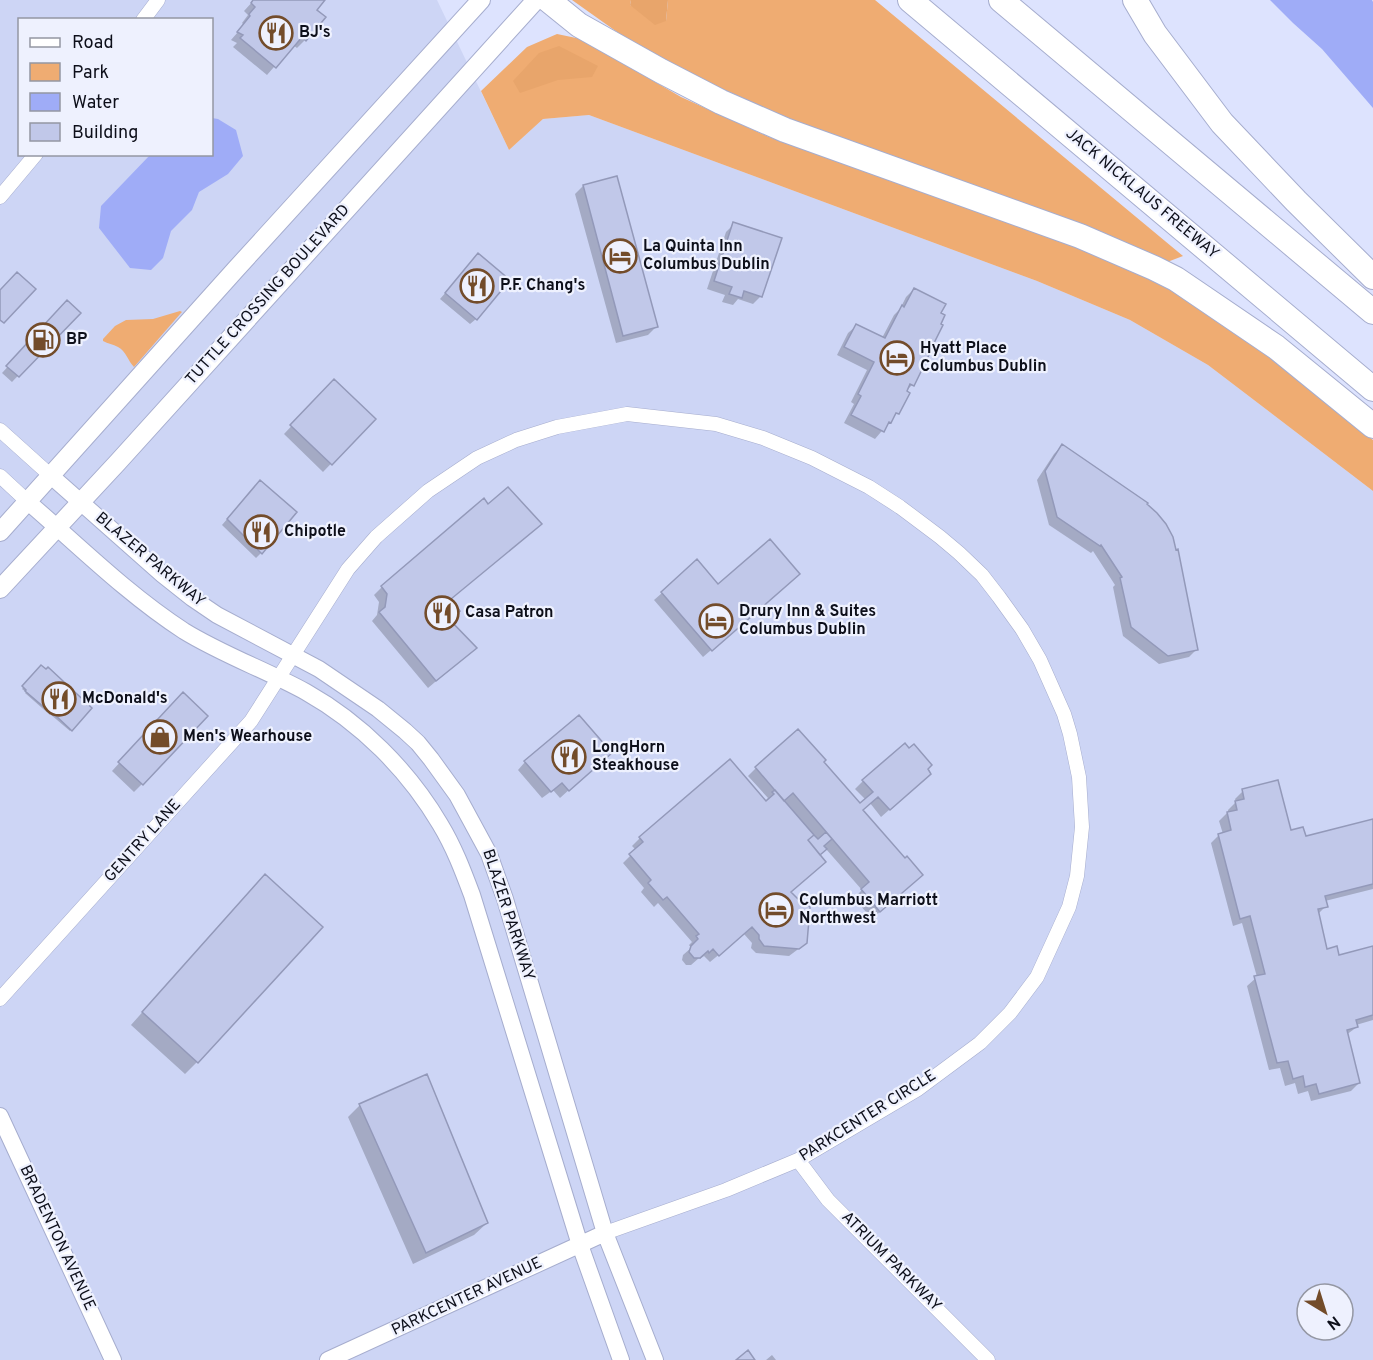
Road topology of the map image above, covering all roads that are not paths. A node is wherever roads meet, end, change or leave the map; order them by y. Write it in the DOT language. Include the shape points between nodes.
graph roads {
  1 [pos="158,0"];
  2 [pos="481,0"];
  3 [pos="536,0"];
  4 [pos="548,0"];
  5 [pos="910,0"];
  6 [pos="1001,0"];
  7 [pos="1135,0"];
  8 [pos="144,18"];
  9 [pos="34,156"];
  10 [pos="0,197"];
  11 [pos="1373,277"];
  12 [pos="1373,312"];
  13 [pos="1373,389"];
  14 [pos="1373,426"];
  15 [pos="0,430"];
  16 [pos="50,475"];
  17 [pos="0,476"];
  18 [pos="27,501"];
  19 [pos="80,501"];
  20 [pos="56,526"];
  21 [pos="0,532"];
  22 [pos="0,589"];
  23 [pos="292,656"];
  24 [pos="278,678"];
  25 [pos="0,999"];
  26 [pos="0,1116"];
  27 [pos="798,1160"];
  28 [pos="605,1233"];
  29 [pos="580,1245"];
  30 [pos="113,1360"];
  31 [pos="328,1360"];
  32 [pos="621,1360"];
  33 [pos="655,1360"];
  34 [pos="988,1360"];
  1 -- 8 [label="street"];
  2 -- 16 [label="main road"];
  3 -- 19 [label="main road, TUTTLE CROSSING BOULEVARD"];
  4 -- 14 [label="highway" via="579,25 721,102 785,130 1080,236 1176,279 1276,347"];
  5 -- 13 [label="highway, JACK NICKLAUS FREEWAY"];
  6 -- 12 [label="highway"];
  7 -- 11 [label="highway" via="1155,34 1222,123"];
  9 -- 10 [label="street"];
  15 -- 16 [label="street, BLAZER PARKWAY"];
  16 -- 18 [label="main road"];
  16 -- 19 [label="street, BLAZER PARKWAY"];
  17 -- 18 [label="street, BLAZER PARKWAY"];
  18 -- 20 [label="street, BLAZER PARKWAY"];
  18 -- 21 [label="main road"];
  19 -- 20 [label="main road, TUTTLE CROSSING BOULEVARD"];
  19 -- 23 [label="street, BLAZER PARKWAY" via="192,598"];
  20 -- 22 [label="main road, TUTTLE CROSSING BOULEVARD"];
  20 -- 24 [label="street, BLAZER PARKWAY" via="123,586 186,632"];
  23 -- 24 [label="street, PARKCENTER CIRCLE"];
  23 -- 27 [label="street, PARKCENTER CIRCLE" via="348,569 376,537 428,491 477,458 516,440 557,427 627,414 716,424 812,458 900,507 959,553 1022,629 1064,714 1079,777 1082,827 1069,907 1037,977 1010,1013 980,1042 918,1089"];
  23 -- 28 [label="street, BLAZER PARKWAY" via="319,669 378,709 418,743 457,795 477,830 506,899"];
  24 -- 25 [label="street, GENTRY LANE" via="251,721"];
  24 -- 29 [label="street, BLAZER PARKWAY" via="361,729 395,762 450,843 475,903"];
  26 -- 30 [label="street, BRADENTON AVENUE"];
  27 -- 28 [label="street, PARKCENTER CIRCLE"];
  27 -- 34 [label="street, ATRIUM PARKWAY" via="828,1200"];
  28 -- 29 [label="street, PARKCENTER AVENUE"];
  28 -- 33 [label="street, BLAZER PARKWAY"];
  29 -- 31 [label="street, PARKCENTER AVENUE"];
  29 -- 32 [label="street, BLAZER PARKWAY"];
}
